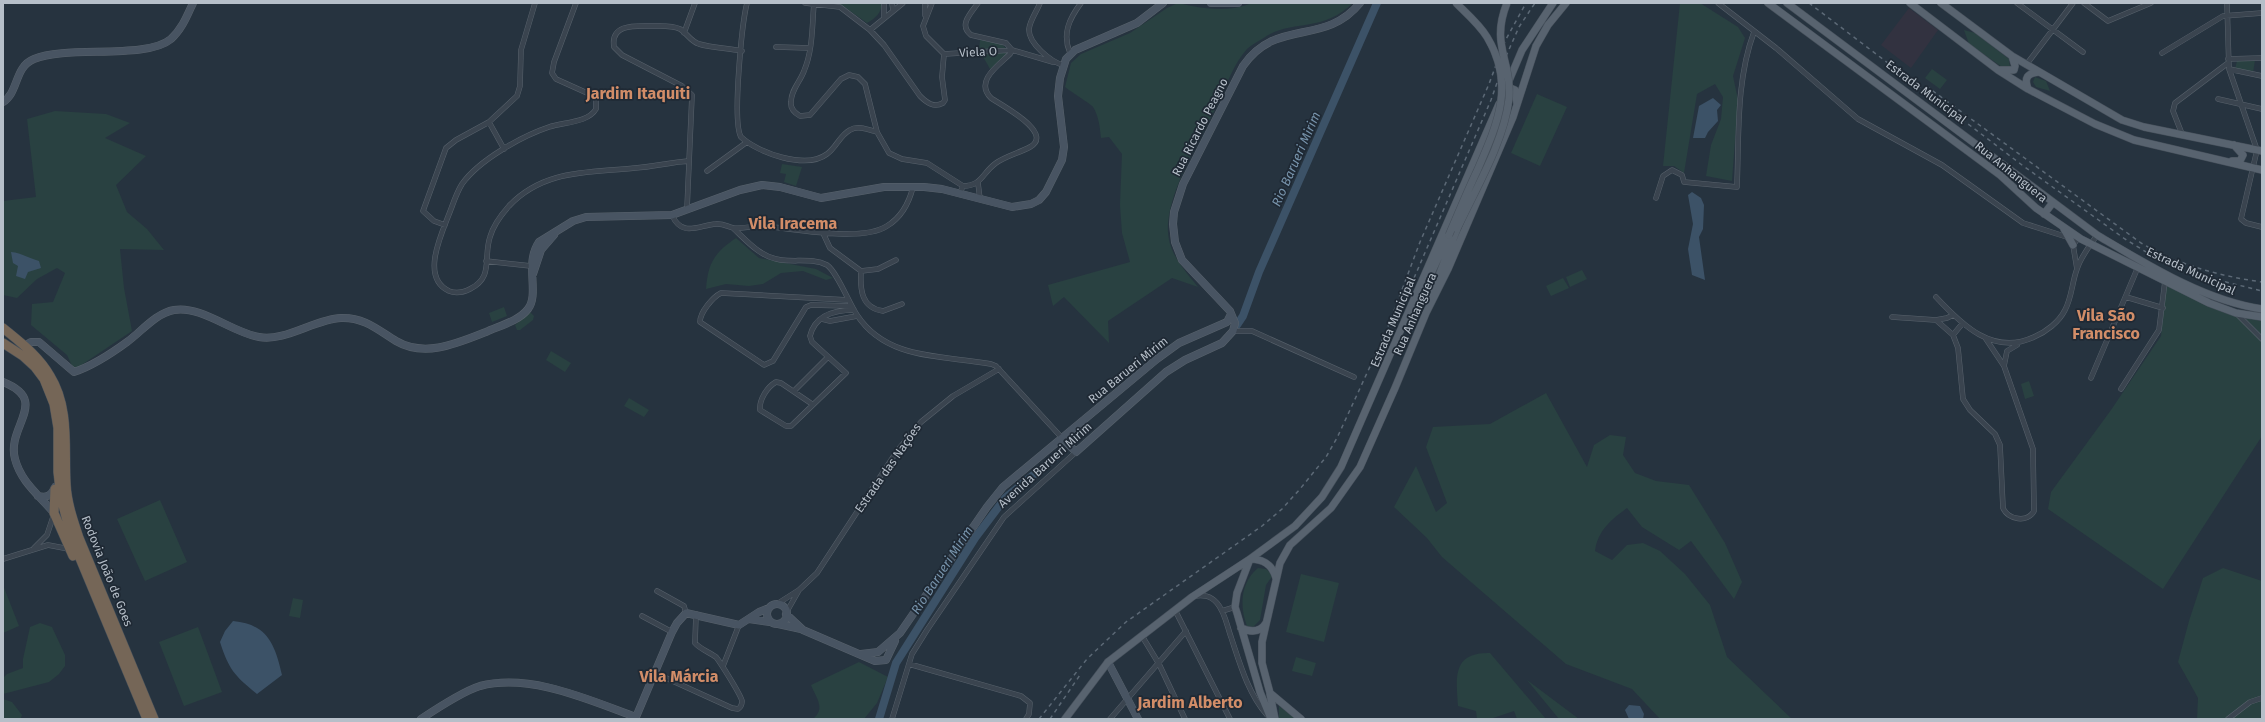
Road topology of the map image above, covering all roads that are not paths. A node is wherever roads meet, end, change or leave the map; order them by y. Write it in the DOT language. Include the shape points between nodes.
graph roads {
  1 [pos="194,3"];
  2 [pos="535,3"];
  3 [pos="576,3"];
  4 [pos="695,3"];
  5 [pos="747,3"];
  6 [pos="805,3"];
  7 [pos="884,3"];
  8 [pos="892,3"];
  9 [pos="903,3"];
  10 [pos="925,3"];
  11 [pos="932,3"];
  12 [pos="978,3"];
  13 [pos="1040,3"];
  14 [pos="1163,3"];
  15 [pos="1211,3"];
  16 [pos="1238,3"];
  17 [pos="1360,3"];
  18 [pos="1456,3"];
  19 [pos="1507,3"];
  20 [pos="1553,3"];
  21 [pos="1566,3"];
  22 [pos="1718,3"];
  23 [pos="1724,3"];
  24 [pos="1768,3"];
  25 [pos="1787,3"];
  26 [pos="1910,3"];
  27 [pos="1941,3"];
  28 [pos="2017,3"];
  29 [pos="2073,3"];
  30 [pos="2084,3"];
  31 [pos="2151,3"];
  32 [pos="2227,3"];
  33 [pos="814,4"];
  34 [pos="1080,4"];
  35 [pos="1726,9"];
  36 [pos="893,10"];
  37 [pos="2262,13"];
  38 [pos="2227,15"];
  39 [pos="884,16"];
  40 [pos="925,17"];
  41 [pos="870,30"];
  42 [pos="2052,30"];
  43 [pos="1754,32"];
  44 [pos="684,33"];
  45 [pos="776,47"];
  46 [pos="810,48"];
  47 [pos="1012,50"];
  48 [pos="742,51"];
  49 [pos="2083,52"];
  50 [pos="1070,53"];
  51 [pos="2162,53"];
  52 [pos="944,54"];
  53 [pos="2012,56"];
  54 [pos="2262,58"];
  55 [pos="2228,61"];
  56 [pos="1053,62"];
  57 [pos="1063,65"];
  58 [pos="2026,65"];
  59 [pos="2228,69"];
  60 [pos="1998,70"];
  61 [pos="2039,72"];
  62 [pos="2262,76"];
  63 [pos="2028,89"];
  64 [pos="1505,91"];
  65 [pos="2218,99"];
  66 [pos="3,102"];
  67 [pos="2240,104"];
  68 [pos="1516,108"];
  69 [pos="2262,109"];
  70 [pos="489,122"];
  71 [pos="877,132"];
  72 [pos="2182,134"];
  73 [pos="747,142"];
  74 [pos="2234,145"];
  75 [pos="504,148"];
  76 [pos="2260,151"];
  77 [pos="689,161"];
  78 [pos="2222,161"];
  79 [pos="2004,165"];
  80 [pos="2253,168"];
  81 [pos="2262,170"];
  82 [pos="707,171"];
  83 [pos="978,183"];
  84 [pos="913,187"];
  85 [pos="961,190"];
  86 [pos="1656,198"];
  87 [pos="980,199"];
  88 [pos="2051,205"];
  89 [pos="687,209"];
  90 [pos="672,214"];
  91 [pos="2044,214"];
  92 [pos="2074,218"];
  93 [pos="565,225"];
  94 [pos="445,226"];
  95 [pos="2063,227"];
  96 [pos="2262,227"];
  97 [pos="733,228"];
  98 [pos="823,233"];
  99 [pos="2095,233"];
  100 [pos="2080,238"];
  101 [pos="2071,242"];
  102 [pos="2092,243"];
  103 [pos="896,260"];
  104 [pos="486,261"];
  105 [pos="531,266"];
  106 [pos="2138,267"];
  107 [pos="2077,269"];
  108 [pos="861,271"];
  109 [pos="2165,281"];
  110 [pos="532,282"];
  111 [pos="1936,296"];
  112 [pos="2126,297"];
  113 [pos="811,299"];
  114 [pos="830,300"];
  115 [pos="848,300"];
  116 [pos="902,304"];
  117 [pos="811,305"];
  118 [pos="830,306"];
  119 [pos="851,306"];
  120 [pos="2164,308"];
  121 [pos="2262,309"];
  122 [pos="854,310"];
  123 [pos="836,312"];
  124 [pos="1426,313"];
  125 [pos="2236,313"];
  126 [pos="1231,314"];
  127 [pos="1953,315"];
  128 [pos="857,316"];
  129 [pos="1892,317"];
  130 [pos="2262,317"];
  131 [pos="839,318"];
  132 [pos="822,319"];
  133 [pos="1936,320"];
  134 [pos="1962,324"];
  135 [pos="3,328"];
  136 [pos="1233,331"];
  137 [pos="1953,336"];
  138 [pos="1398,337"];
  139 [pos="1986,339"];
  140 [pos="2262,339"];
  141 [pos="3,343"];
  142 [pos="2021,343"];
  143 [pos="24,346"];
  144 [pos="828,357"];
  145 [pos="2004,366"];
  146 [pos="1000,369"];
  147 [pos="1354,377"];
  148 [pos="2091,378"];
  149 [pos="3,382"];
  150 [pos="2121,389"];
  151 [pos="794,391"];
  152 [pos="812,404"];
  153 [pos="1063,439"];
  154 [pos="1076,452"];
  155 [pos="58,472"];
  156 [pos="56,485"];
  157 [pos="38,496"];
  158 [pos="54,513"];
  159 [pos="34,548"];
  160 [pos="69,549"];
  161 [pos="3,559"];
  162 [pos="1250,559"];
  163 [pos="1276,578"];
  164 [pos="89,585"];
  165 [pos="799,590"];
  166 [pos="657,591"];
  167 [pos="1192,597"];
  168 [pos="776,604"];
  169 [pos="1235,607"];
  170 [pos="769,608"];
  171 [pos="1175,610"];
  172 [pos="1222,611"];
  173 [pos="686,613"];
  174 [pos="786,613"];
  175 [pos="696,614"];
  176 [pos="642,616"];
  177 [pos="749,619"];
  178 [pos="1267,621"];
  179 [pos="770,622"];
  180 [pos="778,624"];
  181 [pos="739,625"];
  182 [pos="1241,628"];
  183 [pos="803,630"];
  184 [pos="1186,631"];
  185 [pos="672,632"];
  186 [pos="900,632"];
  187 [pos="1142,636"];
  188 [pos="861,654"];
  189 [pos="1108,662"];
  190 [pos="909,664"];
  191 [pos="1159,664"];
  192 [pos="723,666"];
  193 [pos="1253,668"];
  194 [pos="1242,669"];
  195 [pos="655,673"];
  196 [pos="1270,693"];
  197 [pos="2262,698"];
  198 [pos="1128,699"];
  199 [pos="639,718"];
  200 [pos="147,719"];
  201 [pos="154,719"];
  202 [pos="422,719"];
  203 [pos="892,719"];
  204 [pos="1026,719"];
  205 [pos="1065,719"];
  206 [pos="1110,719"];
  207 [pos="1138,719"];
  208 [pos="1185,719"];
  209 [pos="1230,719"];
  210 [pos="1271,719"];
  211 [pos="1275,719"];
  212 [pos="1301,719"];
  213 [pos="2228,719"];
  1 -- 66 [label="main road" via="180,29 163,44 34,59 22,68 12,94"];
  2 -- 70 [label="street" via="521,50 519,92 511,104"];
  3 -- 75 [label="street" via="552,73 556,80 596,97 596,109 586,118 548,127"];
  4 -- 44 [label="street"];
  5 -- 48 [label="street"];
  6 -- 33 [label="street"];
  7 -- 39 [label="street"];
  8 -- 36 [label="street"];
  9 -- 36 [label="street"];
  10 -- 40 [label="street"];
  11 -- 40 [label="street"];
  12 -- 47 [label="street" via="966,20 965,29 971,35 1006,43"];
  13 -- 56 [label="street" via="1029,27 1029,34 1033,42"];
  14 -- 50 [label="main road" via="1137,24"];
  15 -- 16 [label="main road"];
  17 -- 126 [label="main road, Rua Ricardo Peagno" via="1328,27 1276,38 1254,53 1243,66 1183,184 1174,212 1174,238 1179,253 1187,267"];
  18 -- 138 [label="main road, bridge" via="1482,29 1490,41 1499,67 1502,105 1494,133 1449,235 1417,306"];
  19 -- 124 [label="main road, bridge" via="1501,18 1499,34 1509,87 1506,115 1494,148 1457,229"];
  20 -- 64 [label="main road, Estrada Municipal" via="1522,50"];
  21 -- 68 [label="main road, Rua Anhanguera" via="1538,40"];
  22 -- 35 [label="street"];
  23 -- 35 [label="street"];
  24 -- 91 [label="main road, Rua Anhanguera" via="2000,175"];
  25 -- 79 [label="main road, Estrada Municipal"];
  26 -- 60 [label="main road"];
  27 -- 53 [label="main road"];
  28 -- 42 [label="street"];
  29 -- 42 [label="street"];
  30 -- 31 [label="street" via="2108,21"];
  32 -- 38 [label="street"];
  33 -- 41 [label="street" via="840,7"];
  33 -- 46 [label="street"];
  34 -- 50 [label="street" via="1070,20 1066,34"];
  35 -- 43 [label="street"];
  36 -- 39 [label="street"];
  37 -- 38 [label="street"];
  38 -- 51 [label="street"];
  38 -- 55 [label="street"];
  39 -- 41 [label="street"];
  40 -- 52 [label="street" via="925,33"];
  41 -- 52 [label="street" via="884,45 920,96 932,105 943,103 945,96 942,77"];
  42 -- 49 [label="street"];
  42 -- 58 [label="street"];
  43 -- 86 [label="street" via="1743,83 1738,187 1684,182 1682,175 1672,170 1663,176"];
  43 -- 101 [label="street" via="1858,119 1942,165 2024,223"];
  44 -- 48 [label="street" via="698,43"];
  44 -- 77 [label="street" via="668,26 627,26 617,32 613,43 616,51 622,55 690,92 693,100"];
  45 -- 46 [label="street"];
  46 -- 71 [label="street" via="804,71 790,102 793,111 805,117 815,111 841,79 858,77 865,84"];
  47 -- 52 [label="street, Viela O"];
  47 -- 56 [label="street"];
  47 -- 83 [label="street" via="990,72 986,81 987,92 991,98 1031,125 1036,132 1036,140 1030,147 997,162"];
  48 -- 73 [label="street" via="737,126 741,137"];
  50 -- 57 [label="main road"];
  53 -- 58 [label="main road"];
  53 -- 60 [label="main road" via="2014,70"];
  54 -- 55 [label="street"];
  55 -- 59 [label="street"];
  55 -- 72 [label="street" via="2175,103 2173,111"];
  56 -- 57 [label="street"];
  57 -- 87 [label="main road" via="1058,96 1064,152 1059,170 1049,187 1039,200 1023,206 1012,207"];
  58 -- 61 [label="main road"];
  59 -- 62 [label="street"];
  59 -- 67 [label="street"];
  60 -- 63 [label="main road"];
  61 -- 63 [label="main road" via="2026,77"];
  61 -- 72 [label="main road" via="2122,120"];
  63 -- 78 [label="main road" via="2123,137"];
  64 -- 68 [label="main road" via="1510,88 1515,90"];
  64 -- 138 [label="main road, Estrada Municipal"];
  65 -- 67 [label="street"];
  67 -- 69 [label="street"];
  67 -- 76 [label="street"];
  68 -- 124 [label="main road, Rua Anhanguera" via="1448,270"];
  70 -- 75 [label="street"];
  70 -- 94 [label="street" via="451,144 443,154 423,211 434,221"];
  71 -- 73 [label="street" via="861,128 850,129 826,155 804,160 781,158"];
  71 -- 85 [label="street" via="893,156 927,163"];
  72 -- 74 [label="main road"];
  73 -- 82 [label="street"];
  74 -- 76 [label="main road"];
  74 -- 78 [label="main road" via="2242,153 2241,160"];
  75 -- 94 [label="street" via="463,183"];
  76 -- 80 [label="street"];
  77 -- 89 [label="street"];
  77 -- 104 [label="street" via="576,172 561,175 540,185 516,200 503,213 489,238"];
  78 -- 80 [label="main road"];
  79 -- 88 [label="main road"];
  79 -- 92 [label="main road, Estrada Municipal"];
  80 -- 81 [label="main road"];
  80 -- 96 [label="street" via="2241,216 2246,223"];
  83 -- 85 [label="street"];
  83 -- 87 [label="street"];
  84 -- 85 [label="main road"];
  84 -- 89 [label="main road" via="884,187 821,198 780,187 756,185"];
  84 -- 98 [label="street" via="904,211 887,227 863,233"];
  85 -- 87 [label="main road"];
  88 -- 91 [label="main road"];
  88 -- 92 [label="main road"];
  89 -- 90 [label="main road"];
  90 -- 93 [label="main road" via="594,216 580,218"];
  90 -- 97 [label="street" via="676,223 685,228 719,224"];
  91 -- 95 [label="main road, Rua Anhanguera"];
  92 -- 99 [label="main road, Estrada Municipal"];
  93 -- 105 [label="main road" via="539,242"];
  93 -- 110 [label="main road" via="541,250"];
  94 -- 104 [label="street" via="434,261 434,274 445,288 459,292 468,290 482,281 486,273"];
  95 -- 100 [label="main road, Rua Anhanguera"];
  95 -- 101 [label="main road"];
  97 -- 98 [label="street" via="762,226"];
  97 -- 115 [label="street" via="752,247 768,256 782,260 815,261 827,265"];
  98 -- 108 [label="street" via="830,248"];
  99 -- 100 [label="main road"];
  99 -- 102 [label="street"];
  99 -- 121 [label="main road, Estrada Municipal" via="2142,261 2221,299"];
  100 -- 101 [label="street"];
  100 -- 102 [label="main road, Rua Anhanguera"];
  101 -- 107 [label="street"];
  102 -- 106 [label="main road, Rua Anhanguera"];
  102 -- 107 [label="street"];
  103 -- 108 [label="street" via="878,269"];
  104 -- 105 [label="street"];
  105 -- 110 [label="main road"];
  106 -- 109 [label="main road, Rua Anhanguera"];
  106 -- 112 [label="street"];
  107 -- 142 [label="street" via="2069,302 2061,317 2042,334"];
  108 -- 116 [label="street" via="862,297 868,305 883,311"];
  109 -- 120 [label="street"];
  109 -- 125 [label="main road, Rua Anhanguera"];
  110 -- 143 [label="main road" via="532,302 523,314 458,344 441,347 409,346 366,322 342,318 263,338 180,309 165,312 126,343 74,372 39,342"];
  111 -- 127 [label="street"];
  112 -- 120 [label="street"];
  112 -- 148 [label="street"];
  113 -- 114 [label="street"];
  113 -- 117 [label="street"];
  113 -- 117 [label="street" via="721,293 703,312 700,322 764,365 773,361 804,309"];
  114 -- 115 [label="street"];
  114 -- 118 [label="street"];
  115 -- 119 [label="street"];
  117 -- 118 [label="street"];
  118 -- 119 [label="street"];
  119 -- 122 [label="street"];
  120 -- 150 [label="street" via="2156,338 2138,360"];
  122 -- 123 [label="street"];
  122 -- 128 [label="street"];
  123 -- 131 [label="street"];
  123 -- 132 [label="street"];
  124 -- 163 [label="main road, Rua Anhanguera" via="1392,397 1356,472 1331,508 1290,545 1280,563"];
  125 -- 130 [label="main road, Rua Anhanguera"];
  125 -- 140 [label="street"];
  126 -- 136 [label="main road" via="1235,323"];
  126 -- 153 [label="main road, Rua Barueri Mirim" via="1227,322 1179,342 1162,354"];
  127 -- 133 [label="street"];
  127 -- 134 [label="street"];
  128 -- 131 [label="street"];
  128 -- 146 [label="street" via="872,331 896,348 942,358 991,364"];
  129 -- 133 [label="street"];
  131 -- 132 [label="street" via="830,321"];
  132 -- 144 [label="street" via="814,325 810,338"];
  133 -- 137 [label="street"];
  134 -- 137 [label="street"];
  134 -- 139 [label="street"];
  135 -- 143 [label="highway, Rodovia João de Goes"];
  136 -- 147 [label="street" via="1252,332"];
  136 -- 154 [label="main road, Avenida Barueri Mirim" via="1222,343 1166,372"];
  137 -- 145 [label="street" via="1958,348 1963,399 1970,410 1995,434 2000,445 2005,513 2012,517 2026,518 2034,511 2033,449"];
  138 -- 162 [label="main road, Estrada Municipal" via="1334,480 1313,508 1295,526"];
  139 -- 142 [label="street" via="2003,343"];
  139 -- 145 [label="street"];
  141 -- 155 [label="highway, Rodovia João de Goes" via="23,356 44,379 54,404 58,428"];
  142 -- 145 [label="street" via="2008,351"];
  143 -- 201 [label="highway, Rodovia João de Goes" via="49,374 57,390 63,416 66,485 72,516"];
  144 -- 151 [label="street"];
  144 -- 152 [label="street" via="846,373"];
  146 -- 153 [label="street"];
  146 -- 165 [label="street, Estrada das Nações" via="979,379 944,402 916,427 897,451 823,564"];
  149 -- 157 [label="main road" via="19,390 26,399 13,450 18,469 27,485"];
  151 -- 152 [label="street"];
  151 -- 152 [label="street" via="781,383 773,383 765,392 760,410 788,426 795,423"];
  153 -- 154 [label="main road"];
  153 -- 186 [label="main road, Avenida Barueri Mirim" via="998,492"];
  154 -- 190 [label="street, Avenida Barueri Mirim" via="1004,517 927,630"];
  155 -- 156 [label="highway"];
  155 -- 164 [label="highway, Rodovia João de Goes" via="65,516"];
  156 -- 157 [label="main road" via="50,496"];
  156 -- 158 [label="highway"];
  157 -- 158 [label="main road"];
  158 -- 159 [label="street" via="47,535"];
  158 -- 160 [label="highway"];
  159 -- 160 [label="street" via="48,545"];
  159 -- 161 [label="street"];
  160 -- 164 [label="highway"];
  162 -- 163 [label="main road" via="1258,559 1268,564"];
  162 -- 167 [label="main road, Estrada Municipal"];
  162 -- 169 [label="main road" via="1237,593"];
  163 -- 178 [label="main road, Rua Anhanguera"];
  164 -- 200 [label="highway, Rodovia João de Goes"];
  165 -- 168 [label="street, Estrada das Nações"];
  165 -- 174 [label="street, Estrada das Nações"];
  166 -- 173 [label="street" via="684,606"];
  167 -- 171 [label="main road, Estrada Municipal"];
  167 -- 172 [label="street" via="1206,596 1216,602"];
  168 -- 170 [label="main road"];
  168 -- 174 [label="main road" via="783,607"];
  169 -- 172 [label="street"];
  169 -- 182 [label="main road"];
  170 -- 177 [label="main road"];
  170 -- 179 [label="main road" via="767,617"];
  171 -- 184 [label="street"];
  171 -- 187 [label="main road, Estrada Municipal"];
  172 -- 194 [label="street"];
  173 -- 175 [label="main road"];
  173 -- 185 [label="main road"];
  174 -- 180 [label="main road" via="785,619"];
  174 -- 183 [label="main road"];
  175 -- 181 [label="main road"];
  175 -- 192 [label="street" via="695,643"];
  176 -- 185 [label="street"];
  177 -- 179 [label="main road"];
  177 -- 181 [label="main road"];
  178 -- 182 [label="main road" via="1264,626 1254,631"];
  178 -- 196 [label="main road, Rua Anhanguera" via="1261,656"];
  179 -- 180 [label="main road"];
  180 -- 183 [label="main road"];
  181 -- 192 [label="street"];
  182 -- 193 [label="main road"];
  183 -- 188 [label="main road"];
  184 -- 191 [label="street"];
  184 -- 209 [label="street"];
  185 -- 195 [label="main road"];
  186 -- 188 [label="main road, Avenida Barueri Mirim" via="878,652"];
  186 -- 188 [label="main road, Avenida Barueri Mirim" via="886,660 875,661"];
  187 -- 189 [label="main road, Estrada Municipal"];
  187 -- 191 [label="street"];
  189 -- 198 [label="main road"];
  189 -- 205 [label="main road, Estrada Municipal"];
  190 -- 203 [label="street, Avenida Barueri Mirim"];
  190 -- 204 [label="street" via="1021,696 1030,703"];
  191 -- 198 [label="street"];
  191 -- 208 [label="street"];
  192 -- 195 [label="street" via="742,701 736,710"];
  193 -- 194 [label="street"];
  193 -- 210 [label="main road"];
  194 -- 210 [label="street" via="1256,701"];
  195 -- 199 [label="main road"];
  196 -- 211 [label="main road, Rua Anhanguera"];
  196 -- 212 [label="main road"];
  197 -- 213 [label="street" via="2250,702"];
  198 -- 206 [label="street"];
  198 -- 207 [label="main road"];
  199 -- 202 [label="main road" via="540,686 509,682 479,686"];
}
